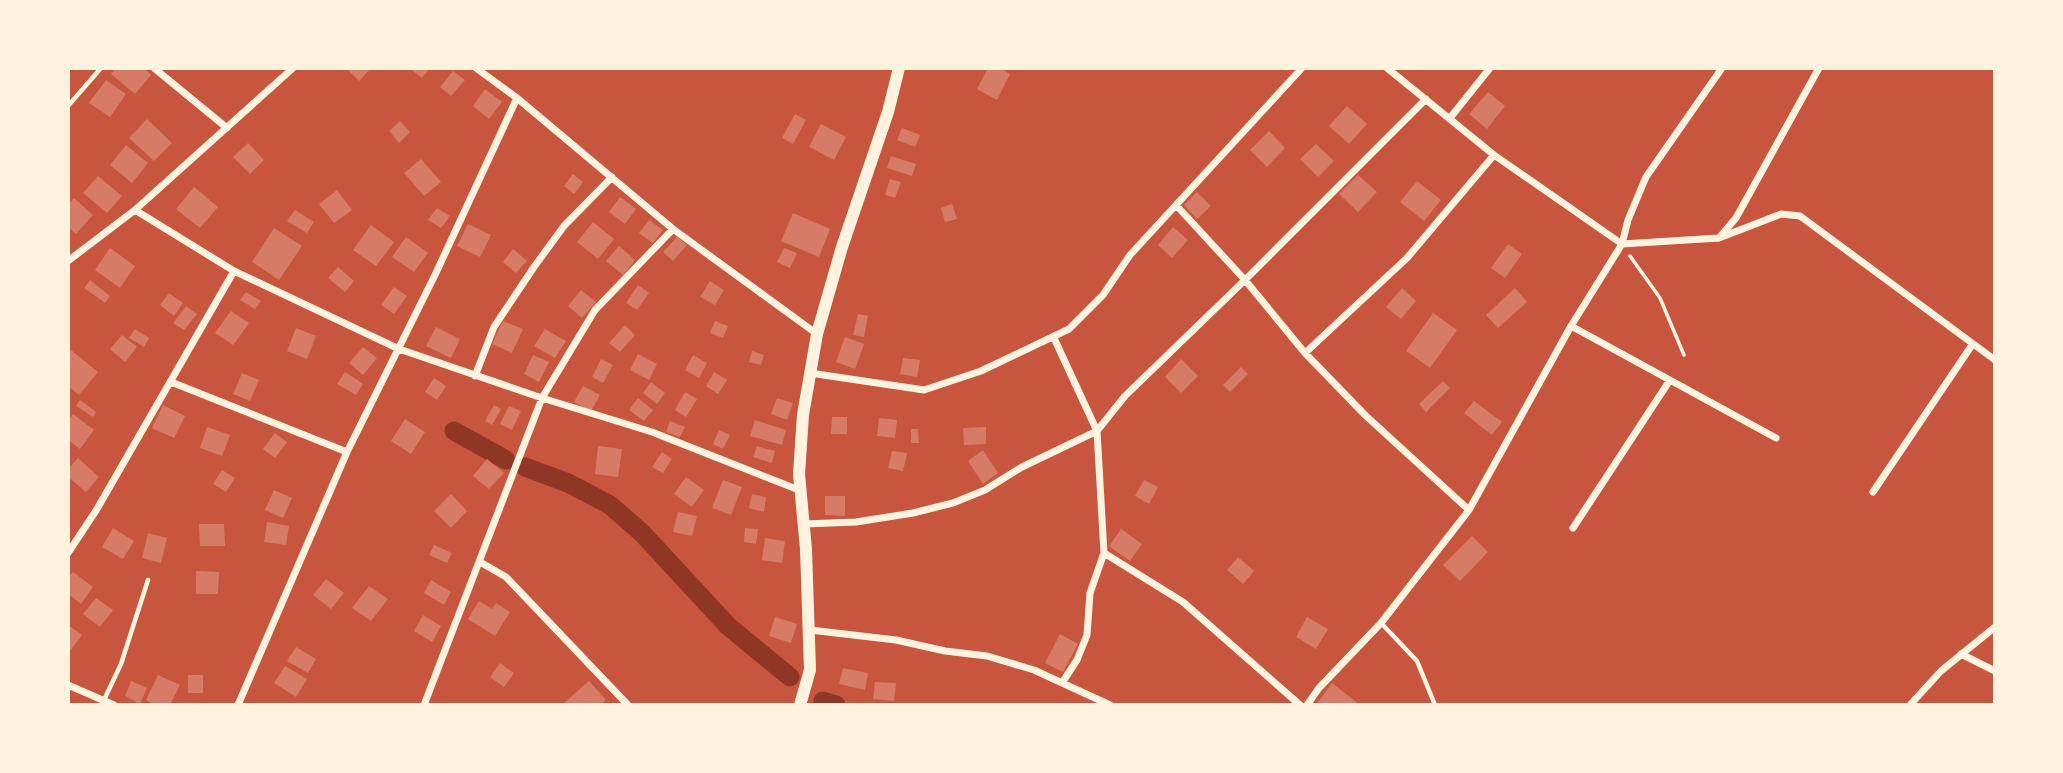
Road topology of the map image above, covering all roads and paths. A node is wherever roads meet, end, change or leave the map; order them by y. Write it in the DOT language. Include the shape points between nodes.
graph roads {
  1 [pos="101,68"];
  2 [pos="154,68"];
  3 [pos="293,68"];
  4 [pos="475,68"];
  5 [pos="898,68"];
  6 [pos="1302,68"];
  7 [pos="1387,68"];
  8 [pos="1490,68"];
  9 [pos="1722,68"];
  10 [pos="1819,68"];
  11 [pos="517,98"];
  12 [pos="1426,99"];
  13 [pos="68,106"];
  14 [pos="1450,118"];
  15 [pos="227,128"];
  16 [pos="1494,155"];
  17 [pos="612,177"];
  18 [pos="1177,205"];
  19 [pos="135,210"];
  20 [pos="673,229"];
  21 [pos="1719,238"];
  22 [pos="1622,244"];
  23 [pos="68,261"];
  24 [pos="234,271"];
  25 [pos="1245,280"];
  26 [pos="1571,326"];
  27 [pos="817,334"];
  28 [pos="1054,338"];
  29 [pos="1972,345"];
  30 [pos="398,349"];
  31 [pos="1305,353"];
  32 [pos="1684,355"];
  33 [pos="1995,360"];
  34 [pos="810,373"];
  35 [pos="475,376"];
  36 [pos="1670,380"];
  37 [pos="171,382"];
  38 [pos="542,398"];
  39 [pos="1097,431"];
  40 [pos="1776,438"];
  41 [pos="347,452"];
  42 [pos="799,491"];
  43 [pos="1873,492"];
  44 [pos="1469,510"];
  45 [pos="805,524"];
  46 [pos="1573,528"];
  47 [pos="68,553"];
  48 [pos="1104,553"];
  49 [pos="480,562"];
  50 [pos="148,580"];
  51 [pos="1381,623"];
  52 [pos="1995,626"];
  53 [pos="810,629"];
  54 [pos="1961,654"];
  55 [pos="1995,671"];
  56 [pos="1062,683"];
  57 [pos="68,685"];
  58 [pos="104,700"];
  59 [pos="114,705"];
  60 [pos="238,705"];
  61 [pos="424,705"];
  62 [pos="628,705"];
  63 [pos="800,705"];
  64 [pos="1110,705"];
  65 [pos="1300,705"];
  66 [pos="1307,705"];
  67 [pos="1435,705"];
  68 [pos="1910,705"];
  1 -- 13 [label="lane"];
  2 -- 15 [label="street"];
  3 -- 15 [label="street"];
  4 -- 11 [label="street"];
  5 -- 27 [label="street"];
  6 -- 18 [label="street"];
  7 -- 12 [label="street"];
  8 -- 14 [label="street"];
  9 -- 22 [label="street" via="1646,177"];
  10 -- 21 [label="street" via="1742,208"];
  11 -- 17 [label="street"];
  11 -- 30 [label="street"];
  12 -- 14 [label="street"];
  12 -- 25 [label="street"];
  14 -- 16 [label="street"];
  15 -- 19 [label="street"];
  16 -- 22 [label="street"];
  16 -- 31 [label="street" via="1407,258"];
  17 -- 20 [label="street"];
  17 -- 35 [label="street" via="564,226 534,267 494,327"];
  18 -- 25 [label="street"];
  18 -- 28 [label="street" via="1130,256 1104,295"];
  19 -- 23 [label="street"];
  19 -- 24 [label="street"];
  20 -- 27 [label="street"];
  20 -- 38 [label="street" via="594,310"];
  21 -- 22 [label="street"];
  21 -- 29 [label="street" via="1781,214 1800,216"];
  22 -- 26 [label="street"];
  22 -- 32 [label="path" via="1660,298"];
  24 -- 30 [label="street"];
  24 -- 37 [label="street"];
  25 -- 31 [label="street"];
  25 -- 39 [label="street" via="1125,396"];
  26 -- 36 [label="street"];
  26 -- 44 [label="street"];
  27 -- 34 [label="street"];
  28 -- 34 [label="street" via="981,371 924,390"];
  28 -- 39 [label="street"];
  29 -- 33 [label="street"];
  29 -- 43 [label="street"];
  30 -- 35 [label="street"];
  30 -- 41 [label="street"];
  31 -- 44 [label="street"];
  34 -- 42 [label="street"];
  35 -- 38 [label="street"];
  36 -- 40 [label="street"];
  36 -- 46 [label="street"];
  37 -- 41 [label="street"];
  37 -- 47 [label="street"];
  38 -- 42 [label="street" via="652,432"];
  38 -- 49 [label="street"];
  39 -- 45 [label="street" via="953,503 856,522"];
  39 -- 48 [label="street"];
  41 -- 60 [label="street"];
  42 -- 45 [label="street"];
  44 -- 51 [label="street"];
  45 -- 53 [label="street"];
  48 -- 56 [label="street" via="1090,593 1087,635"];
  48 -- 65 [label="street" via="1183,602"];
  49 -- 61 [label="street"];
  49 -- 62 [label="street" via="506,577"];
  50 -- 58 [label="lane" via="121,664"];
  51 -- 66 [label="street"];
  51 -- 67 [label="lane" via="1418,661"];
  52 -- 54 [label="street"];
  53 -- 56 [label="street" via="988,656"];
  53 -- 63 [label="street" via="810,670"];
  54 -- 55 [label="street"];
  54 -- 68 [label="street"];
  56 -- 64 [label="street"];
  57 -- 58 [label="street"];
  58 -- 59 [label="street"];
}
